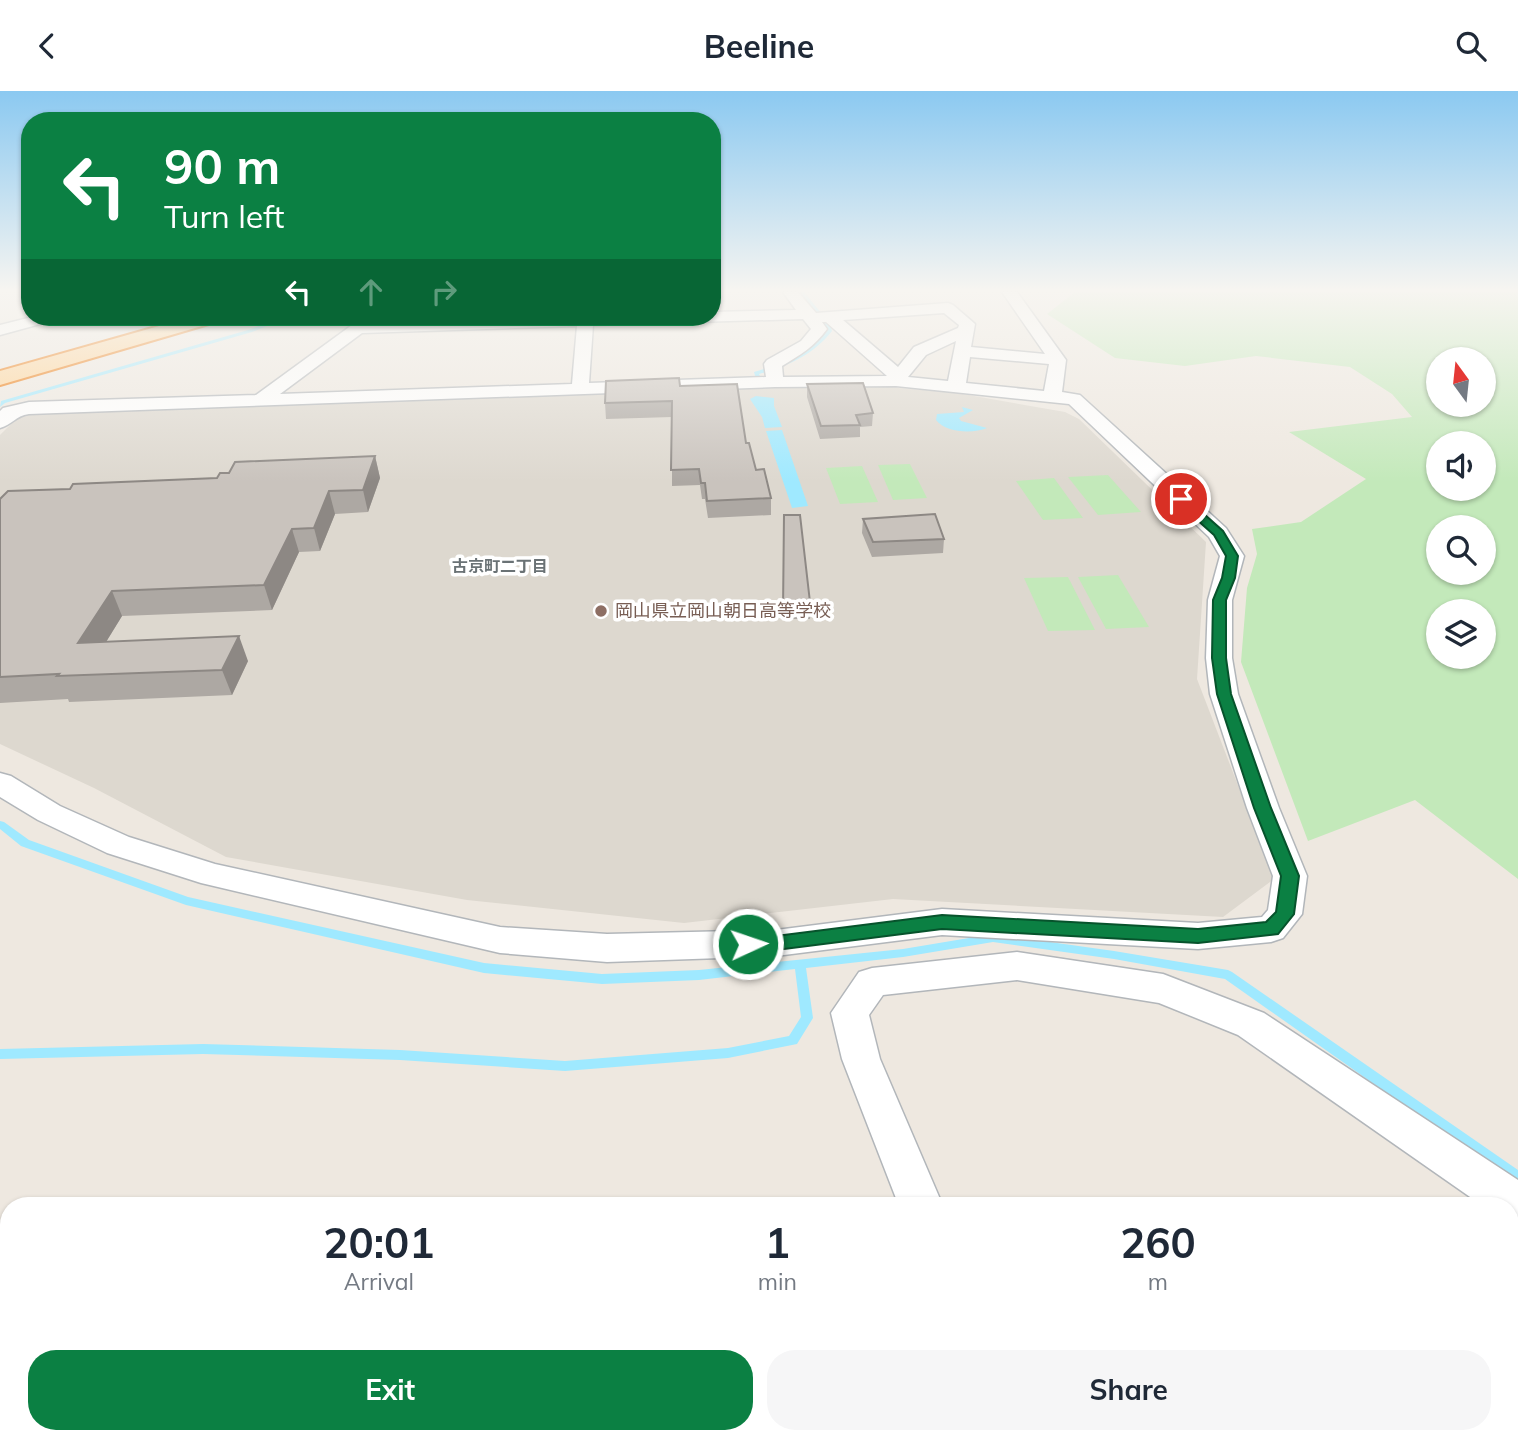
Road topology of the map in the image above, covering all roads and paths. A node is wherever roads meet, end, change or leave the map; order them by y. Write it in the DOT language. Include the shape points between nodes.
graph roads {
  1 [pos="57,355"];
  2 [pos="80,355"];
  3 [pos="320,355"];
  4 [pos="583,355"];
  5 [pos="794,355"];
  6 [pos="867,355"];
  7 [pos="917,355"];
  8 [pos="961,355"];
  9 [pos="1006,355"];
  10 [pos="1054,355"];
  11 [pos="1058,360"];
  12 [pos="0,371"];
  13 [pos="773,374"];
  14 [pos="0,378"];
  15 [pos="897,379"];
  16 [pos="956,387"];
  17 [pos="580,390"];
  18 [pos="1052,397"];
  19 [pos="260,400"];
  20 [pos="0,422"];
  21 [pos="0,783"];
  22 [pos="957,945"];
  23 [pos="917,1197"];
  24 [pos="1506,1197"];
  1 -- 12 [label="highway"];
  2 -- 14 [label="highway"];
  3 -- 19 [label="street"];
  4 -- 17 [label="street"];
  5 -- 13 [label="street"];
  6 -- 15 [label="street"];
  7 -- 15 [label="street"];
  8 -- 16 [label="street"];
  9 -- 11 [label="street"];
  10 -- 11 [label="street"];
  11 -- 18 [label="street"];
  13 -- 15 [label="street"];
  13 -- 17 [label="street"];
  15 -- 16 [label="street"];
  16 -- 18 [label="street"];
  17 -- 19 [label="street"];
  18 -- 22 [label="street" via="1074,399 1219,533 1232,556 1220,600 1220,670 1224,694 1290,876 1284,914 1271,929 1198,936"];
  19 -- 20 [label="street" via="29,408 10,412"];
  21 -- 22 [label="street" via="49,813 118,845 213,875 500,940 607,948 776,943"];
  22 -- 23 [label="street" via="872,982 850,1013 861,1059"];
  22 -- 24 [label="street" via="1017,965 1163,989 1251,1024"];
}
